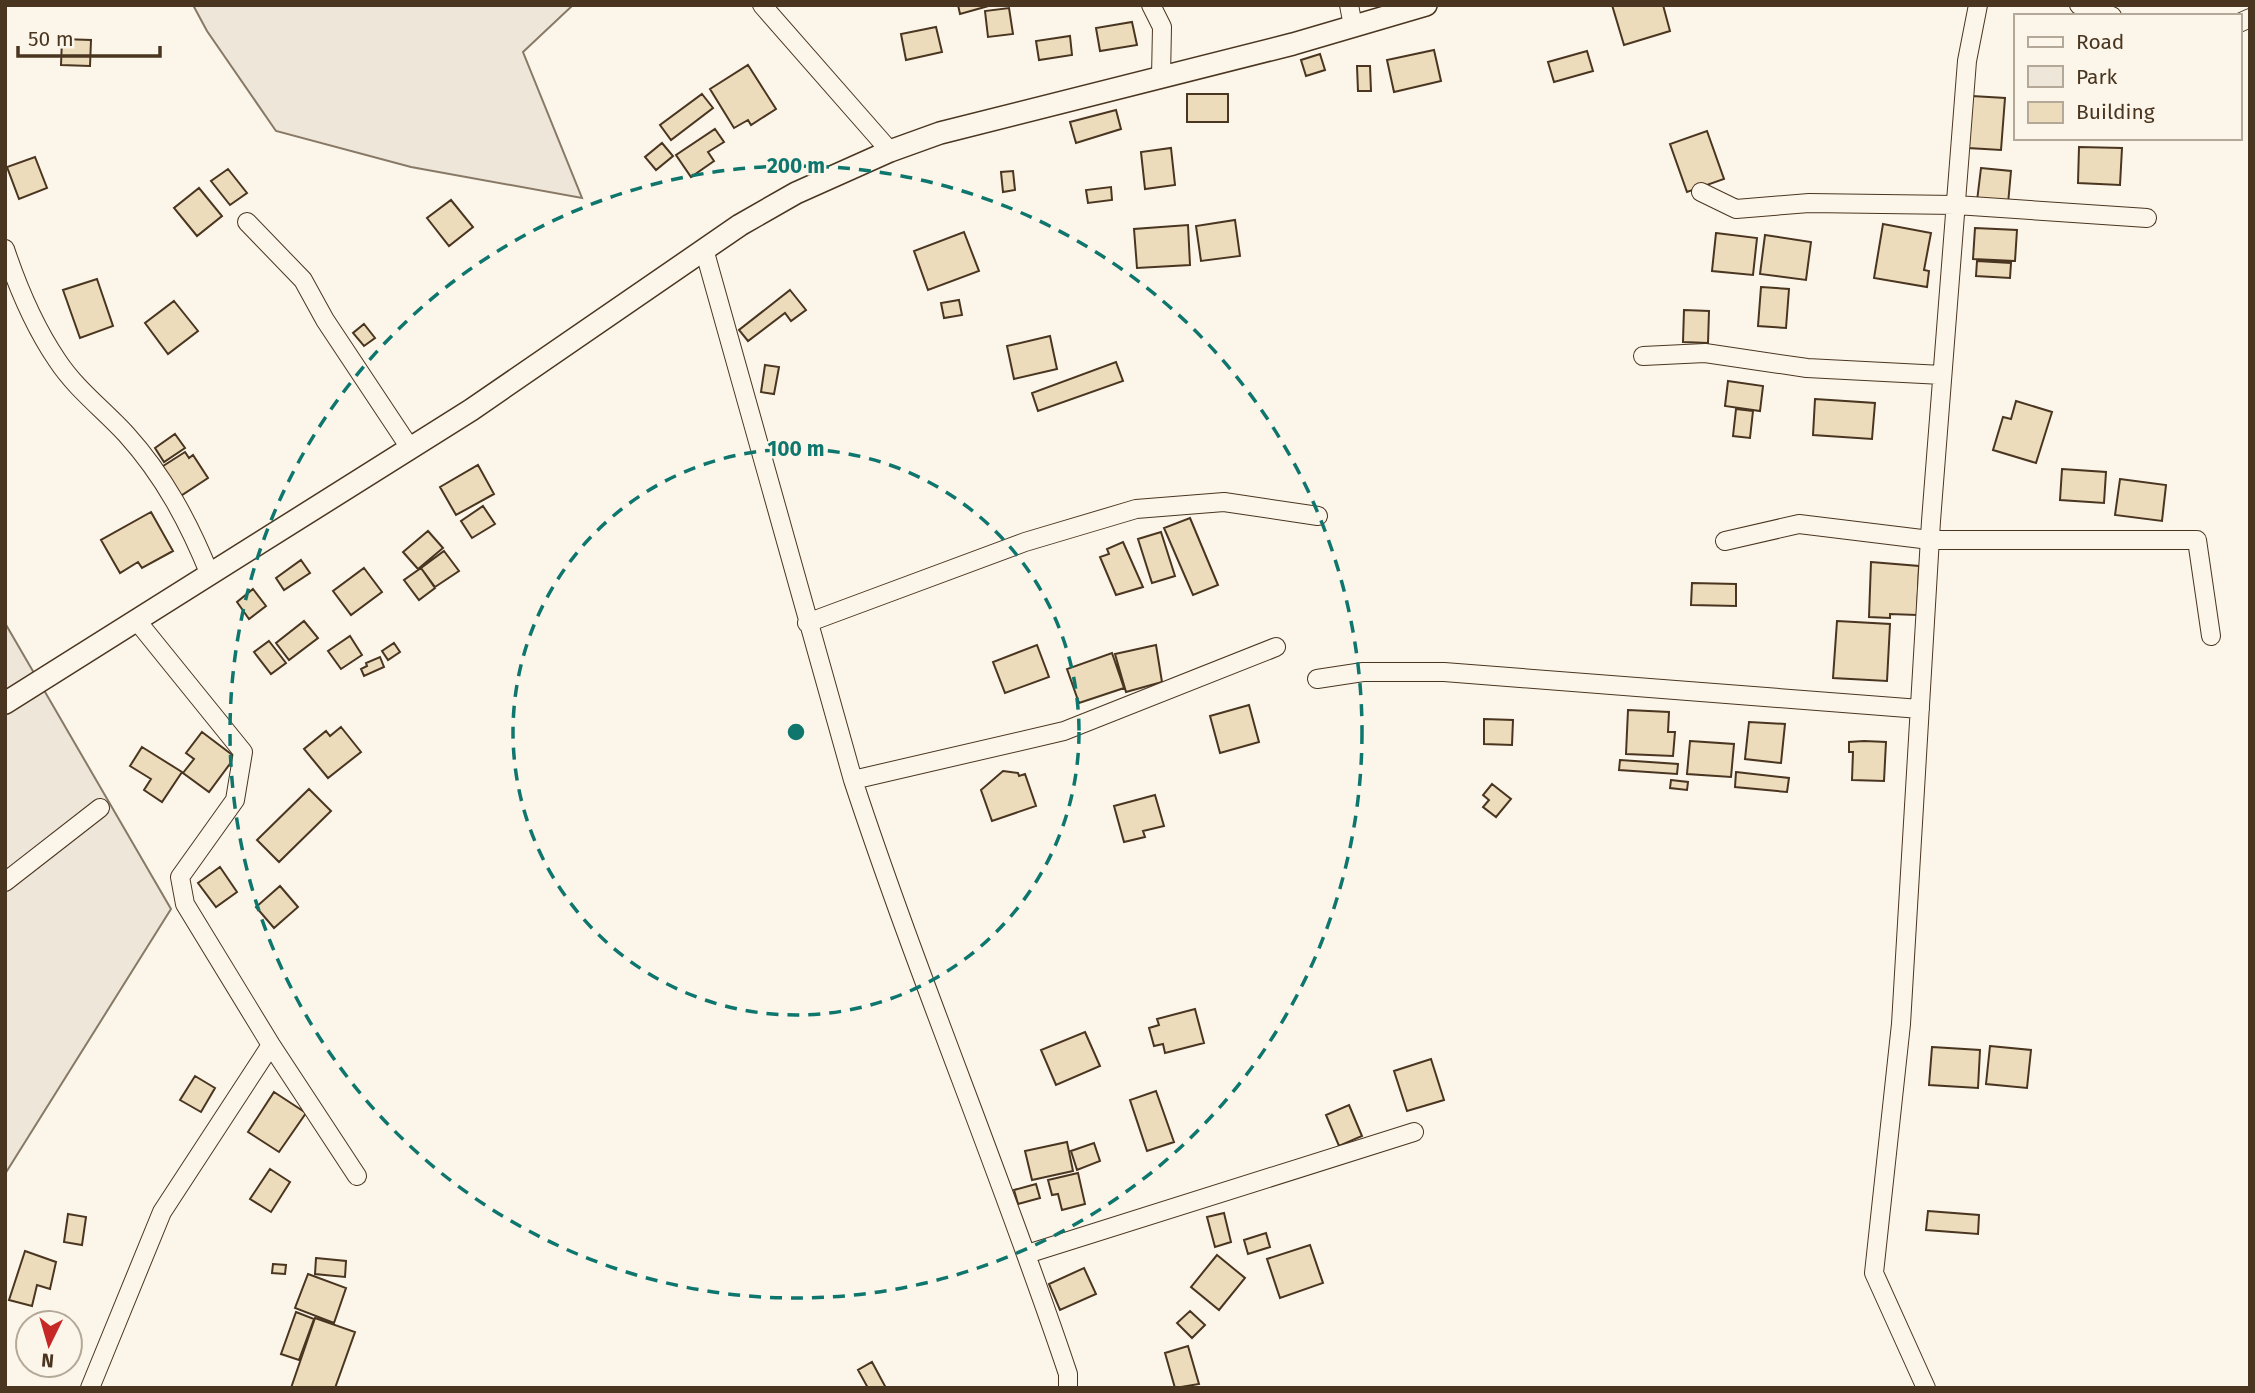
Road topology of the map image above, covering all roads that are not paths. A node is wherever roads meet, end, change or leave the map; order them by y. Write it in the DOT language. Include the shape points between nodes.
graph roads {
  1 [pos="762,5"];
  2 [pos="1151,5"];
  3 [pos="1349,5"];
  4 [pos="1426,5"];
  5 [pos="1978,5"];
  6 [pos="2079,5"];
  7 [pos="2106,14"];
  8 [pos="1353,26"];
  9 [pos="1161,77"];
  10 [pos="890,150"];
  11 [pos="1701,192"];
  12 [pos="1955,205"];
  13 [pos="2147,218"];
  14 [pos="247,222"];
  15 [pos="5,249"];
  16 [pos="704,249"];
  17 [pos="1643,356"];
  18 [pos="1942,375"];
  19 [pos="410,448"];
  20 [pos="1318,516"];
  21 [pos="1930,540"];
  22 [pos="1725,541"];
  23 [pos="210,575"];
  24 [pos="137,621"];
  25 [pos="807,623"];
  26 [pos="2211,636"];
  27 [pos="1276,646"];
  28 [pos="1317,679"];
  29 [pos="5,703"];
  30 [pos="1920,709"];
  31 [pos="853,780"];
  32 [pos="100,808"];
  33 [pos="5,881"];
  34 [pos="271,1045"];
  35 [pos="1414,1132"];
  36 [pos="357,1176"];
  37 [pos="1027,1254"];
  38 [pos="90,1388"];
  39 [pos="1068,1388"];
  40 [pos="1926,1388"];
  1 -- 10 [label="street"];
  2 -- 9 [label="street" via="1162,27"];
  3 -- 8 [label="street"];
  4 -- 8 [label="street"];
  5 -- 12 [label="street" via="1966,61"];
  6 -- 7 [label="street"];
  8 -- 9 [label="street"];
  9 -- 10 [label="street"];
  10 -- 16 [label="street" via="796,193"];
  11 -- 12 [label="street" via="1736,209 1809,203"];
  12 -- 13 [label="street"];
  12 -- 18 [label="street"];
  14 -- 19 [label="street" via="303,280"];
  15 -- 23 [label="street" via="17,284 58,362 127,435 170,490"];
  16 -- 19 [label="street"];
  16 -- 25 [label="street"];
  17 -- 18 [label="street" via="1705,353 1807,368"];
  18 -- 21 [label="street"];
  19 -- 23 [label="street"];
  20 -- 25 [label="street" via="1224,502 1136,509 1026,542"];
  21 -- 22 [label="street" via="1799,524"];
  21 -- 26 [label="street" via="2197,540"];
  21 -- 30 [label="street"];
  23 -- 24 [label="street"];
  24 -- 29 [label="street"];
  24 -- 34 [label="street" via="243,752 235,800 180,877 185,904"];
  25 -- 31 [label="street"];
  27 -- 31 [label="street" via="1064,731"];
  28 -- 30 [label="street" via="1363,672 1444,671"];
  30 -- 40 [label="street" via="1901,1024 1874,1273"];
  31 -- 37 [label="street"];
  32 -- 33 [label="street"];
  34 -- 36 [label="street"];
  34 -- 38 [label="street" via="162,1212"];
  35 -- 37 [label="street"];
  37 -- 39 [label="street" via="1068,1374"];
}
